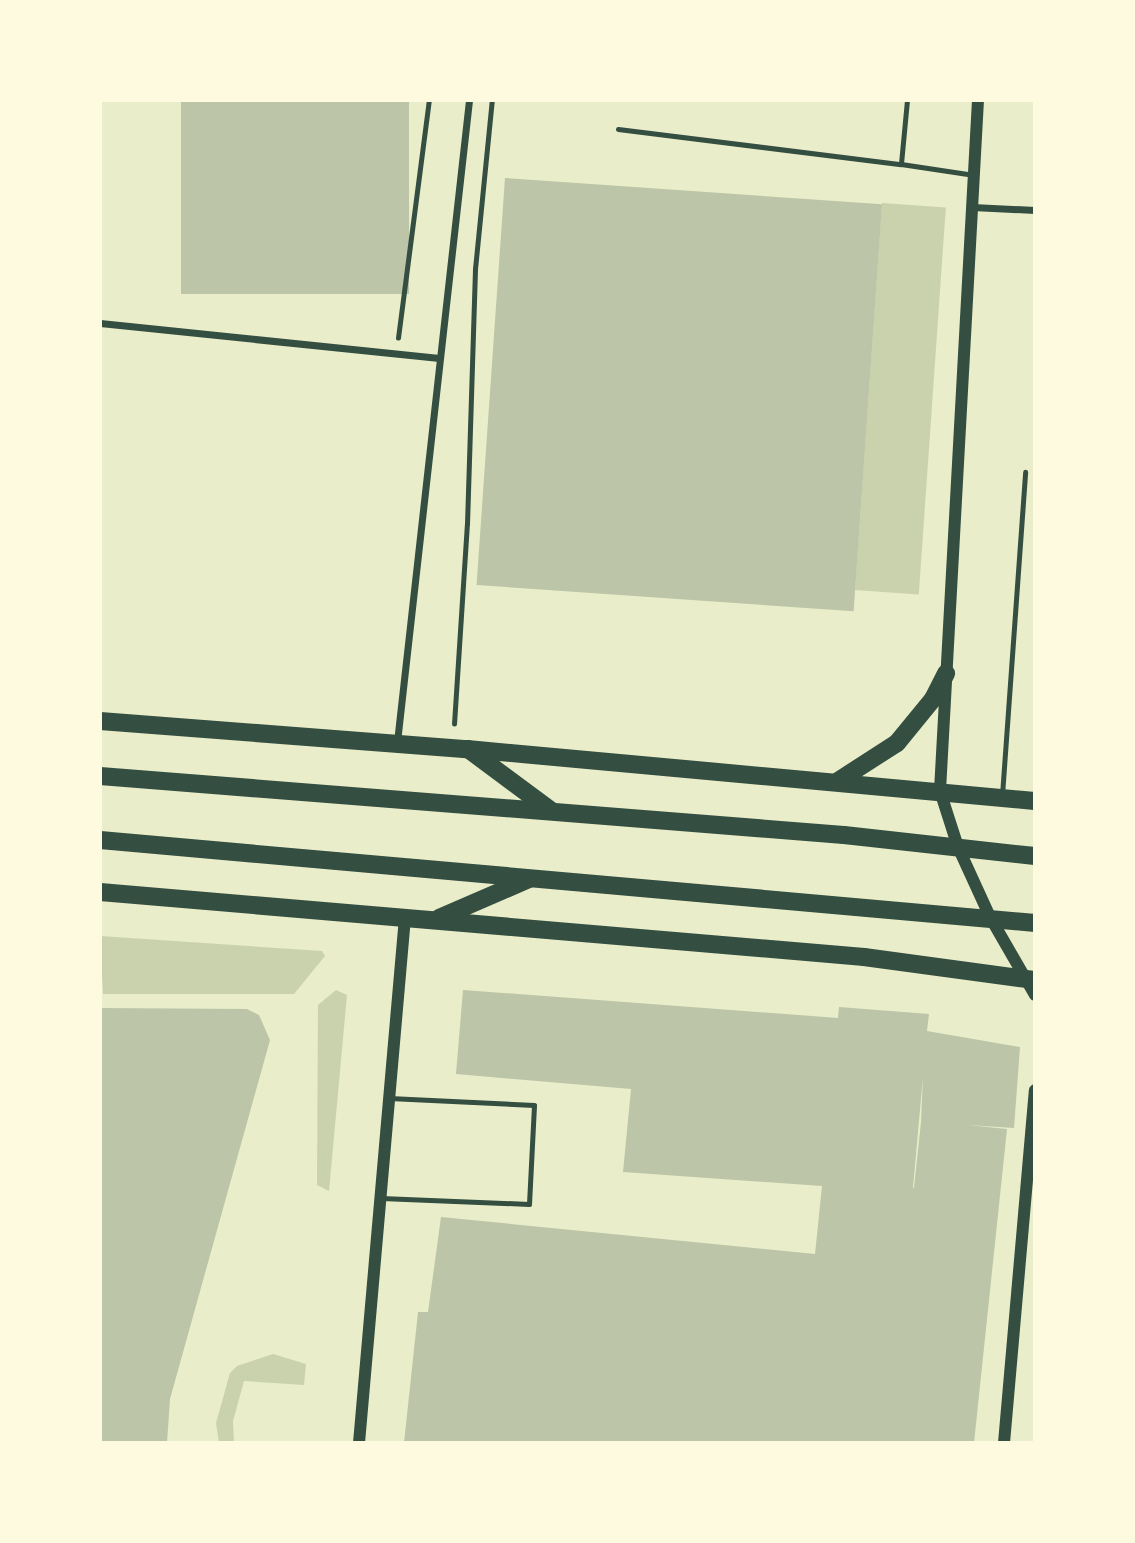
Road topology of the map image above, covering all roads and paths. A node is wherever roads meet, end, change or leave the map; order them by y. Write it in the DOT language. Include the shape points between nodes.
graph roads {
  1 [pos="429,100"];
  2 [pos="469,100"];
  3 [pos="492,100"];
  4 [pos="907,100"];
  5 [pos="978,100"];
  6 [pos="618,129"];
  7 [pos="901,164"];
  8 [pos="974,175"];
  9 [pos="972,206"];
  10 [pos="1035,210"];
  11 [pos="100,323"];
  12 [pos="395,353"];
  13 [pos="439,358"];
  14 [pos="1026,472"];
  15 [pos="946,673"];
  16 [pos="100,721"];
  17 [pos="454,724"];
  18 [pos="397,743"];
  19 [pos="467,749"];
  20 [pos="100,776"];
  21 [pos="838,781"];
  22 [pos="940,791"];
  23 [pos="1002,798"];
  24 [pos="1035,801"];
  25 [pos="550,810"];
  26 [pos="100,840"];
  27 [pos="958,847"];
  28 [pos="1035,856"];
  29 [pos="532,877"];
  30 [pos="100,892"];
  31 [pos="405,917"];
  32 [pos="990,917"];
  33 [pos="436,920"];
  34 [pos="1035,923"];
  35 [pos="1033,985"];
  36 [pos="1035,1090"];
  37 [pos="389,1098"];
  38 [pos="380,1198"];
  39 [pos="359,1443"];
  40 [pos="1004,1443"];
  1 -- 12 [label="path"];
  2 -- 13 [label="street"];
  3 -- 17 [label="path" via="475,269 467,524"];
  4 -- 7 [label="lane"];
  5 -- 8 [label="street"];
  6 -- 7 [label="lane"];
  7 -- 8 [label="lane"];
  8 -- 9 [label="street"];
  9 -- 10 [label="street"];
  9 -- 15 [label="street"];
  11 -- 12 [label="street"];
  12 -- 13 [label="street"];
  13 -- 18 [label="street"];
  14 -- 23 [label="lane"];
  15 -- 21 [label="main road" via="922,715 897,743"];
  15 -- 22 [label="street"];
  16 -- 18 [label="main road"];
  18 -- 19 [label="main road"];
  19 -- 21 [label="main road"];
  19 -- 25 [label="main road"];
  20 -- 25 [label="main road"];
  21 -- 22 [label="main road"];
  22 -- 23 [label="main road"];
  22 -- 27 [label="street"];
  23 -- 24 [label="main road"];
  25 -- 27 [label="main road"];
  26 -- 29 [label="main road"];
  27 -- 28 [label="main road"];
  27 -- 32 [label="street"];
  29 -- 32 [label="main road"];
  29 -- 33 [label="main road"];
  30 -- 31 [label="main road"];
  31 -- 33 [label="main road"];
  31 -- 37 [label="street"];
  32 -- 34 [label="main road"];
  32 -- 35 [label="street"];
  33 -- 35 [label="main road" via="864,957"];
  36 -- 40 [label="street"];
  37 -- 38 [label="street"];
  37 -- 38 [label="lane" via="534,1105 529,1204"];
  38 -- 39 [label="street"];
}
